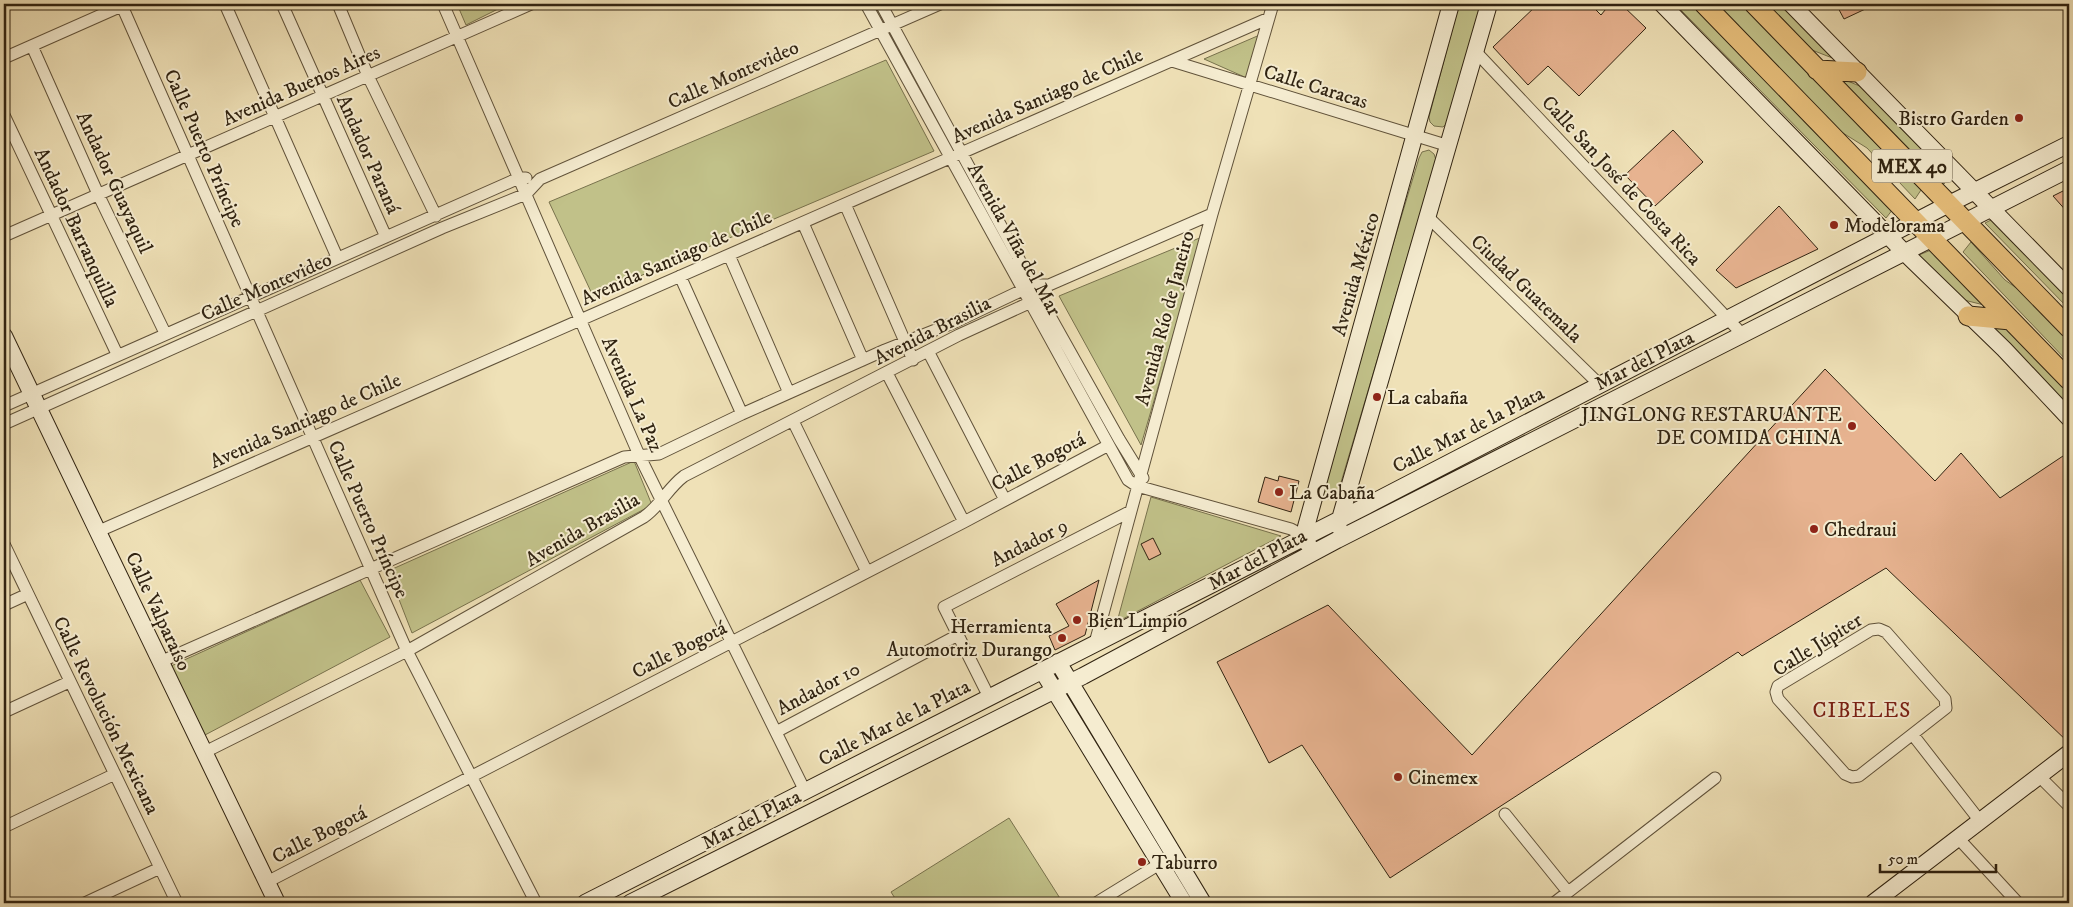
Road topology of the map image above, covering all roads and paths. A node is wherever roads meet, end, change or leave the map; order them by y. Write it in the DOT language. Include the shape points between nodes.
graph roads {
  1 [pos="225,4"];
  2 [pos="282,4"];
  3 [pos="338,4"];
  4 [pos="443,4"];
  5 [pos="531,4"];
  6 [pos="866,4"];
  7 [pos="880,4"];
  8 [pos="940,4"];
  9 [pos="1273,4"];
  10 [pos="1451,4"];
  11 [pos="1489,4"];
  12 [pos="1662,4"];
  13 [pos="1704,4"];
  14 [pos="1754,4"];
  15 [pos="1791,4"];
  16 [pos="124,5"];
  17 [pos="1269,18"];
  18 [pos="892,25"];
  19 [pos="880,30"];
  20 [pos="457,35"];
  21 [pos="32,46"];
  22 [pos="1476,52"];
  23 [pos="4,58"];
  24 [pos="1172,61"];
  25 [pos="1817,70"];
  26 [pos="1857,72"];
  27 [pos="368,76"];
  28 [pos="1250,85"];
  29 [pos="323,96"];
  30 [pos="4,115"];
  31 [pos="274,117"];
  32 [pos="1416,136"];
  33 [pos="2069,144"];
  34 [pos="1449,146"];
  35 [pos="961,153"];
  36 [pos="187,155"];
  37 [pos="950,158"];
  38 [pos="2069,169"];
  39 [pos="519,178"];
  40 [pos="540,179"];
  41 [pos="1975,191"];
  42 [pos="98,194"];
  43 [pos="526,194"];
  44 [pos="845,204"];
  45 [pos="1949,204"];
  46 [pos="1992,208"];
  47 [pos="1212,214"];
  48 [pos="50,216"];
  49 [pos="436,216"];
  50 [pos="1428,217"];
  51 [pos="803,222"];
  52 [pos="1914,222"];
  53 [pos="1966,222"];
  54 [pos="4,236"];
  55 [pos="1889,236"];
  56 [pos="386,237"];
  57 [pos="1931,239"];
  58 [pos="1904,252"];
  59 [pos="729,255"];
  60 [pos="336,257"];
  61 [pos="680,276"];
  62 [pos="1033,285"];
  63 [pos="1048,285"];
  64 [pos="2069,288"];
  65 [pos="1022,291"];
  66 [pos="251,296"];
  67 [pos="1040,298"];
  68 [pos="1028,303"];
  69 [pos="258,310"];
  70 [pos="1968,316"];
  71 [pos="580,320"];
  72 [pos="1728,320"];
  73 [pos="2011,320"];
  74 [pos="2069,328"];
  75 [pos="166,333"];
  76 [pos="1742,334"];
  77 [pos="4,336"];
  78 [pos="905,342"];
  79 [pos="928,351"];
  80 [pos="117,354"];
  81 [pos="863,360"];
  82 [pos="913,360"];
  83 [pos="887,373"];
  84 [pos="2069,380"];
  85 [pos="1600,385"];
  86 [pos="31,393"];
  87 [pos="789,393"];
  88 [pos="4,406"];
  89 [pos="38,408"];
  90 [pos="742,414"];
  91 [pos="2069,418"];
  92 [pos="793,421"];
  93 [pos="4,424"];
  94 [pos="313,437"];
  95 [pos="1107,446"];
  96 [pos="639,455"];
  97 [pos="1141,474"];
  98 [pos="1137,486"];
  99 [pos="1152,489"];
  100 [pos="1006,500"];
  101 [pos="662,502"];
  102 [pos="1131,511"];
  103 [pos="1339,519"];
  104 [pos="964,522"];
  105 [pos="99,531"];
  106 [pos="1306,537"];
  107 [pos="1337,540"];
  108 [pos="4,544"];
  109 [pos="1310,555"];
  110 [pos="371,568"];
  111 [pos="867,572"];
  112 [pos="28,594"];
  113 [pos="4,605"];
  114 [pos="958,635"];
  115 [pos="732,642"];
  116 [pos="1095,643"];
  117 [pos="407,652"];
  118 [pos="160,662"];
  119 [pos="1058,662"];
  120 [pos="1042,670"];
  121 [pos="69,682"];
  122 [pos="1062,687"];
  123 [pos="989,697"];
  124 [pos="4,712"];
  125 [pos="776,732"];
  126 [pos="1913,735"];
  127 [pos="203,753"];
  128 [pos="2069,753"];
  129 [pos="116,774"];
  130 [pos="2039,776"];
  131 [pos="471,777"];
  132 [pos="1715,778"];
  133 [pos="805,791"];
  134 [pos="2069,806"];
  135 [pos="1505,814"];
  136 [pos="1980,821"];
  137 [pos="4,827"];
  138 [pos="1958,838"];
  139 [pos="1174,855"];
  140 [pos="1159,864"];
  141 [pos="160,868"];
  142 [pos="267,882"];
  143 [pos="1568,892"];
  144 [pos="1876,902"];
  145 [pos="84,903"];
  146 [pos="177,903"];
  147 [pos="277,903"];
  148 [pos="536,903"];
  149 [pos="585,903"];
  150 [pos="630,903"];
  151 [pos="1096,903"];
  152 [pos="1184,903"];
  153 [pos="1203,903"];
  154 [pos="1554,903"];
  155 [pos="2018,903"];
  1 -- 31 [label="street"];
  2 -- 29 [label="street, Andador Paraná"];
  3 -- 27 [label="street"];
  4 -- 20 [label="street, Avenida La Paz"];
  5 -- 20 [label="street, Avenida Buenos Aires"];
  6 -- 19 [label="street, Avenida Viña del Mar"];
  7 -- 18 [label="street, Avenida Viña del Mar"];
  8 -- 18 [label="street, Calle Montevideo"];
  9 -- 17 [label="street, Avenida Río de Janeiro"];
  10 -- 32 [label="main road, Avenida México"];
  11 -- 22 [label="main road"];
  12 -- 55 [label="main road"];
  13 -- 52 [label="main road, MEX 40"];
  14 -- 25 [label="main road, MEX 40"];
  15 -- 26 [label="main road"];
  16 -- 21 [label="street"];
  16 -- 36 [label="street, Calle Puerto Príncipe"];
  17 -- 24 [label="street, Avenida Santiago de Chile"];
  17 -- 28 [label="street, Avenida Río de Janeiro"];
  18 -- 19 [label="street, Calle Montevideo"];
  18 -- 35 [label="street, Avenida Viña del Mar"];
  19 -- 37 [label="street, Avenida Viña del Mar"];
  19 -- 40 [label="street, Calle Montevideo"];
  20 -- 27 [label="street, Avenida Buenos Aires"];
  20 -- 39 [label="street, Avenida La Paz"];
  21 -- 23 [label="street"];
  21 -- 42 [label="street, Andador Guayaquil"];
  22 -- 34 [label="main road"];
  22 -- 72 [label="street, Calle San José de Costa Rica"];
  24 -- 28 [label="street, Calle Caracas"];
  24 -- 35 [label="street, Avenida Santiago de Chile"];
  25 -- 26 [label="main road"];
  25 -- 45 [label="main road, MEX 40"];
  26 -- 41 [label="main road"];
  27 -- 29 [label="street, Avenida Buenos Aires"];
  27 -- 49 [label="street"];
  28 -- 32 [label="street, Calle Caracas"];
  28 -- 47 [label="street, Avenida Río de Janeiro"];
  29 -- 31 [label="street, Avenida Buenos Aires"];
  29 -- 56 [label="street, Andador Paraná"];
  30 -- 48 [label="street, Andador Barranquilla"];
  31 -- 36 [label="street, Avenida Buenos Aires"];
  31 -- 60 [label="street"];
  32 -- 34 [label="street, Calle Caracas"];
  32 -- 106 [label="main road, Avenida México" via="1306,527"];
  33 -- 41 [label="main road, Calle Mar de la Plata"];
  34 -- 50 [label="main road"];
  35 -- 37 [label="street, Avenida Santiago de Chile"];
  35 -- 62 [label="street, Avenida Viña del Mar"];
  36 -- 42 [label="street, Avenida Buenos Aires"];
  36 -- 66 [label="street, Calle Puerto Príncipe"];
  37 -- 44 [label="street, Avenida Santiago de Chile"];
  37 -- 65 [label="street, Avenida Viña del Mar"];
  38 -- 46 [label="main road, Mar del Plata"];
  39 -- 40 [label="street, Calle Montevideo"];
  39 -- 43 [label="street, Avenida La Paz"];
  39 -- 49 [label="street, Calle Montevideo"];
  40 -- 43 [label="street, Calle Montevideo"];
  41 -- 45 [label="main road, Calle Mar de la Plata"];
  41 -- 46 [label="main road"];
  42 -- 48 [label="street, Avenida Buenos Aires"];
  42 -- 75 [label="street, Andador Guayaquil"];
  43 -- 69 [label="street, Calle Montevideo"];
  43 -- 71 [label="street, Avenida La Paz"];
  44 -- 51 [label="street, Avenida Santiago de Chile"];
  44 -- 78 [label="street"];
  45 -- 52 [label="main road, Calle Mar de la Plata"];
  45 -- 53 [label="main road, MEX 40"];
  46 -- 53 [label="main road, Mar del Plata"];
  46 -- 64 [label="main road"];
  47 -- 63 [label="street, Avenida Brasilia"];
  47 -- 97 [label="street, Avenida Río de Janeiro"];
  48 -- 54 [label="street, Avenida Buenos Aires"];
  48 -- 80 [label="street, Andador Barranquilla"];
  49 -- 56 [label="street, Calle Montevideo"];
  50 -- 85 [label="street, Ciudad Guatemala"];
  50 -- 103 [label="main road"];
  51 -- 59 [label="street, Avenida Santiago de Chile"];
  51 -- 81 [label="street"];
  52 -- 55 [label="main road, Calle Mar de la Plata"];
  52 -- 57 [label="main road, MEX 40"];
  53 -- 57 [label="main road, Mar del Plata"];
  53 -- 74 [label="main road, MEX 40"];
  55 -- 58 [label="main road"];
  55 -- 72 [label="main road, Calle Mar de la Plata"];
  56 -- 60 [label="street, Calle Montevideo"];
  57 -- 58 [label="main road, Mar del Plata"];
  57 -- 73 [label="main road, MEX 40"];
  58 -- 70 [label="main road"];
  58 -- 76 [label="main road, Mar del Plata"];
  59 -- 61 [label="street, Avenida Santiago de Chile"];
  59 -- 87 [label="street"];
  60 -- 66 [label="street, Calle Montevideo"];
  61 -- 71 [label="street, Avenida Santiago de Chile"];
  61 -- 90 [label="street"];
  62 -- 63 [label="street, Avenida Brasilia"];
  62 -- 65 [label="street, Avenida Brasilia"];
  62 -- 67 [label="street, Avenida Viña del Mar"];
  63 -- 67 [label="street"];
  65 -- 68 [label="street, Avenida Viña del Mar"];
  65 -- 78 [label="street, Avenida Brasilia"];
  66 -- 69 [label="street, Calle Puerto Príncipe"];
  66 -- 75 [label="street, Calle Montevideo"];
  67 -- 68 [label="street, Avenida Brasilia"];
  67 -- 97 [label="street, Avenida Viña del Mar"];
  68 -- 79 [label="street, Avenida Brasilia"];
  68 -- 95 [label="street, Avenida Viña del Mar"];
  69 -- 89 [label="street, Calle Montevideo"];
  69 -- 94 [label="street, Calle Puerto Príncipe"];
  70 -- 73 [label="main road"];
  70 -- 91 [label="main road"];
  71 -- 94 [label="street, Avenida Santiago de Chile"];
  71 -- 96 [label="street, Avenida La Paz"];
  72 -- 76 [label="street, Calle San José de Costa Rica"];
  72 -- 85 [label="main road, Calle Mar de la Plata"];
  73 -- 84 [label="main road, MEX 40"];
  75 -- 80 [label="street, Calle Montevideo"];
  76 -- 107 [label="main road, Mar del Plata"];
  77 -- 86 [label="main road, Calle Valparaíso"];
  78 -- 81 [label="street, Avenida Brasilia"];
  78 -- 82 [label="street"];
  79 -- 82 [label="street, Avenida Brasilia"];
  79 -- 100 [label="street"];
  80 -- 86 [label="street, Calle Montevideo"];
  81 -- 87 [label="street, Avenida Brasilia"];
  82 -- 83 [label="street, Avenida Brasilia"];
  83 -- 92 [label="street, Avenida Brasilia"];
  83 -- 104 [label="street"];
  85 -- 103 [label="main road, Calle Mar de la Plata"];
  86 -- 88 [label="street, Calle Montevideo"];
  86 -- 89 [label="main road, Calle Valparaíso"];
  87 -- 90 [label="street, Avenida Brasilia"];
  89 -- 93 [label="street, Calle Montevideo"];
  89 -- 105 [label="main road, Calle Valparaíso"];
  90 -- 96 [label="street, Avenida Brasilia" via="659,454"];
  92 -- 101 [label="street, Avenida Brasilia" via="684,476 665,492"];
  92 -- 111 [label="street"];
  94 -- 105 [label="street, Avenida Santiago de Chile"];
  94 -- 110 [label="street, Calle Puerto Príncipe"];
  95 -- 98 [label="street, Avenida Viña del Mar" via="1128,480"];
  95 -- 100 [label="street, Calle Bogotá"];
  96 -- 101 [label="street, Avenida La Paz"];
  96 -- 110 [label="street, Avenida Brasilia" via="624,457"];
  97 -- 98 [label="street, Avenida Río de Janeiro"];
  97 -- 99 [label="street, Avenida Viña del Mar"];
  98 -- 99 [label="street"];
  98 -- 102 [label="street, Avenida Río de Janeiro"];
  99 -- 106 [label="street" via="1291,529"];
  100 -- 104 [label="street, Calle Bogotá"];
  101 -- 115 [label="street, Avenida La Paz"];
  101 -- 117 [label="street, Avenida Brasilia" via="644,517"];
  102 -- 114 [label="street, Andador 9" via="944,607"];
  102 -- 116 [label="street, Avenida Río de Janeiro"];
  103 -- 106 [label="main road, Calle Mar de la Plata"];
  103 -- 107 [label="main road"];
  104 -- 111 [label="street, Calle Bogotá"];
  105 -- 118 [label="main road, Calle Valparaíso"];
  106 -- 109 [label="main road, Avenida México"];
  106 -- 116 [label="main road, Calle Mar de la Plata"];
  107 -- 109 [label="main road, Mar del Plata"];
  108 -- 112 [label="street, Calle Revolución Mexicana"];
  109 -- 122 [label="main road, Mar del Plata"];
  110 -- 117 [label="street, Calle Puerto Príncipe"];
  110 -- 118 [label="street, Avenida Brasilia"];
  111 -- 115 [label="street, Calle Bogotá"];
  112 -- 113 [label="street"];
  112 -- 121 [label="street, Calle Revolución Mexicana"];
  114 -- 123 [label="street"];
  114 -- 125 [label="street, Andador 10"];
  115 -- 125 [label="street, Avenida La Paz"];
  115 -- 131 [label="street, Calle Bogotá"];
  116 -- 119 [label="main road, Calle Mar de la Plata"];
  117 -- 127 [label="street, Avenida Brasilia"];
  117 -- 131 [label="street, Calle Puerto Príncipe"];
  118 -- 127 [label="main road, Calle Valparaíso"];
  119 -- 120 [label="main road, Calle Mar de la Plata"];
  119 -- 122 [label="main road"];
  120 -- 122 [label="main road"];
  120 -- 123 [label="main road, Calle Mar de la Plata"];
  121 -- 124 [label="street"];
  121 -- 129 [label="street, Calle Revolución Mexicana"];
  122 -- 139 [label="main road"];
  122 -- 140 [label="main road"];
  122 -- 150 [label="main road, Mar del Plata"];
  123 -- 133 [label="main road, Calle Mar de la Plata"];
  125 -- 133 [label="street, Avenida La Paz"];
  126 -- 126 [label="street, Calle Júpiter" via="1945,710 1947,704 1886,632 1879,629 1871,630 1778,686 1776,692 1784,706 1852,778"];
  126 -- 136 [label="street"];
  127 -- 142 [label="main road, Calle Valparaíso"];
  128 -- 130 [label="main road"];
  129 -- 137 [label="street"];
  129 -- 141 [label="street, Calle Revolución Mexicana"];
  130 -- 134 [label="street"];
  130 -- 136 [label="main road"];
  131 -- 142 [label="street, Calle Bogotá"];
  131 -- 148 [label="street, Calle Puerto Príncipe"];
  132 -- 143 [label="street"];
  133 -- 149 [label="main road, Calle Mar de la Plata"];
  135 -- 143 [label="street"];
  136 -- 138 [label="main road"];
  138 -- 144 [label="main road"];
  138 -- 155 [label="street"];
  139 -- 140 [label="street"];
  139 -- 153 [label="main road"];
  140 -- 151 [label="street"];
  140 -- 152 [label="main road"];
  141 -- 145 [label="street"];
  141 -- 146 [label="street, Calle Revolución Mexicana"];
  142 -- 147 [label="main road, Calle Valparaíso"];
  143 -- 154 [label="street"];
}
